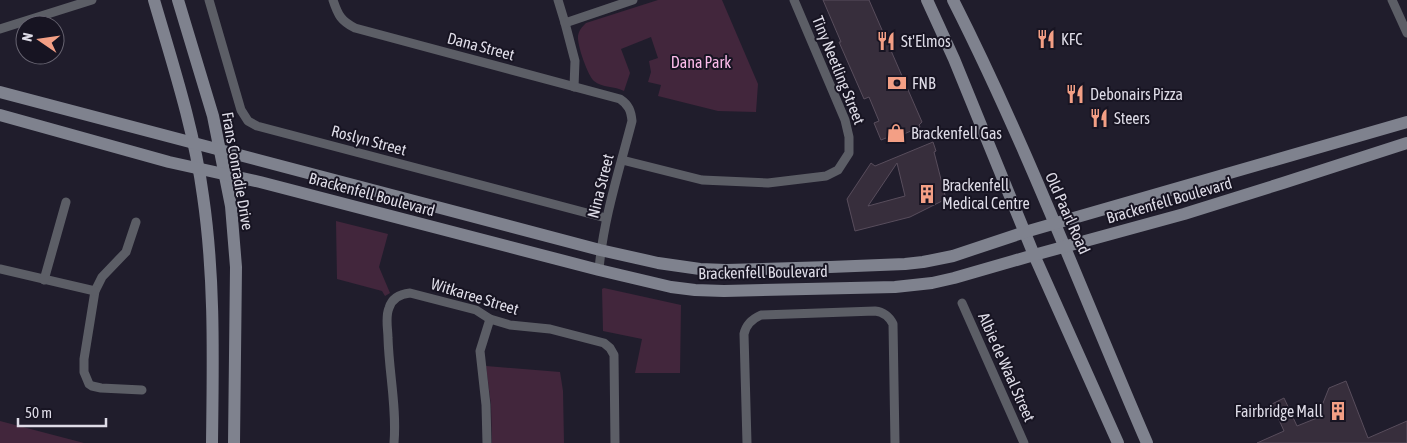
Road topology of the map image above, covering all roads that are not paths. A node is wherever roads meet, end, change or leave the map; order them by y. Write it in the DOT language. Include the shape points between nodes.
graph roads {
  1 [pos="92,0"];
  2 [pos="154,0"];
  3 [pos="178,0"];
  4 [pos="209,0"];
  5 [pos="333,0"];
  6 [pos="558,0"];
  7 [pos="632,0"];
  8 [pos="794,0"];
  9 [pos="928,0"];
  10 [pos="953,0"];
  11 [pos="1392,0"];
  12 [pos="565,23"];
  13 [pos="0,29"];
  14 [pos="1407,33"];
  15 [pos="574,87"];
  16 [pos="0,92"];
  17 [pos="631,110"];
  18 [pos="0,115"];
  19 [pos="1407,122"];
  20 [pos="193,142"];
  21 [pos="1407,143"];
  22 [pos="220,149"];
  23 [pos="622,160"];
  24 [pos="198,168"];
  25 [pos="225,174"];
  26 [pos="66,202"];
  27 [pos="606,218"];
  28 [pos="136,222"];
  29 [pos="1055,224"];
  30 [pos="1025,232"];
  31 [pos="1065,246"];
  32 [pos="600,250"];
  33 [pos="1034,254"];
  34 [pos="0,270"];
  35 [pos="599,270"];
  36 [pos="44,280"];
  37 [pos="95,291"];
  38 [pos="962,303"];
  39 [pos="490,319"];
  40 [pos="142,390"];
  41 [pos="212,443"];
  42 [pos="234,443"];
  43 [pos="394,443"];
  44 [pos="487,443"];
  45 [pos="615,443"];
  46 [pos="747,443"];
  47 [pos="895,443"];
  48 [pos="1024,443"];
  49 [pos="1118,443"];
  50 [pos="1147,443"];
  1 -- 13 [label="street"];
  2 -- 20 [label="street"];
  3 -- 22 [label="street, Frans Conradie Drive"];
  4 -- 27 [label="street, Roslyn Street" via="241,110 248,121 257,126"];
  5 -- 15 [label="street, Dana Street" via="345,23 356,28"];
  6 -- 12 [label="street"];
  7 -- 12 [label="street"];
  8 -- 23 [label="street, Tiny Neetling Street" via="845,120 849,153 838,170 826,176 768,183 702,180"];
  9 -- 30 [label="street"];
  10 -- 29 [label="street, Old Paarl Road"];
  11 -- 14 [label="street"];
  12 -- 15 [label="street" via="575,61"];
  15 -- 17 [label="street, Dana Street" via="620,99"];
  16 -- 20 [label="street, Brackenfell Boulevard"];
  17 -- 23 [label="street, Nina Street" via="632,122"];
  18 -- 24 [label="street, Brackenfell Boulevard"];
  19 -- 29 [label="street, Brackenfell Boulevard"];
  20 -- 22 [label="street, Brackenfell Boulevard"];
  20 -- 24 [label="street"];
  21 -- 31 [label="street, Brackenfell Boulevard" via="1193,211"];
  22 -- 25 [label="street, Frans Conradie Drive"];
  22 -- 32 [label="street, Brackenfell Boulevard"];
  23 -- 27 [label="street, Nina Street"];
  24 -- 25 [label="street, Brackenfell Boulevard"];
  24 -- 41 [label="street" via="208,228 213,296"];
  25 -- 35 [label="street, Brackenfell Boulevard"];
  25 -- 42 [label="street, Frans Conradie Drive" via="236,267"];
  26 -- 36 [label="street"];
  27 -- 32 [label="street, Nina Street"];
  28 -- 37 [label="street" via="126,252 102,277"];
  29 -- 30 [label="street, Brackenfell Boulevard"];
  29 -- 31 [label="street, Old Paarl Road"];
  30 -- 32 [label="street, Brackenfell Boulevard" via="953,256 905,264 700,269"];
  30 -- 33 [label="street"];
  31 -- 33 [label="street, Brackenfell Boulevard"];
  31 -- 50 [label="street, Old Paarl Road"];
  32 -- 35 [label="street, Nina Street"];
  33 -- 35 [label="street, Brackenfell Boulevard" via="954,278 895,287 695,290"];
  33 -- 49 [label="street"];
  34 -- 36 [label="street"];
  36 -- 37 [label="street"];
  37 -- 40 [label="street" via="84,358 88,384 101,388"];
  38 -- 48 [label="street, Albie de Waal Street"];
  39 -- 43 [label="street, Witkaree Street" via="476,310 414,294 400,295 392,301 387,316 396,424"];
  39 -- 44 [label="street" via="480,352"];
  39 -- 45 [label="street, Witkaree Street" via="510,325 550,329 604,343 610,348 614,355"];
  46 -- 47 [label="street" via="744,334 747,325 765,315 875,312 888,316 894,329"];
}
